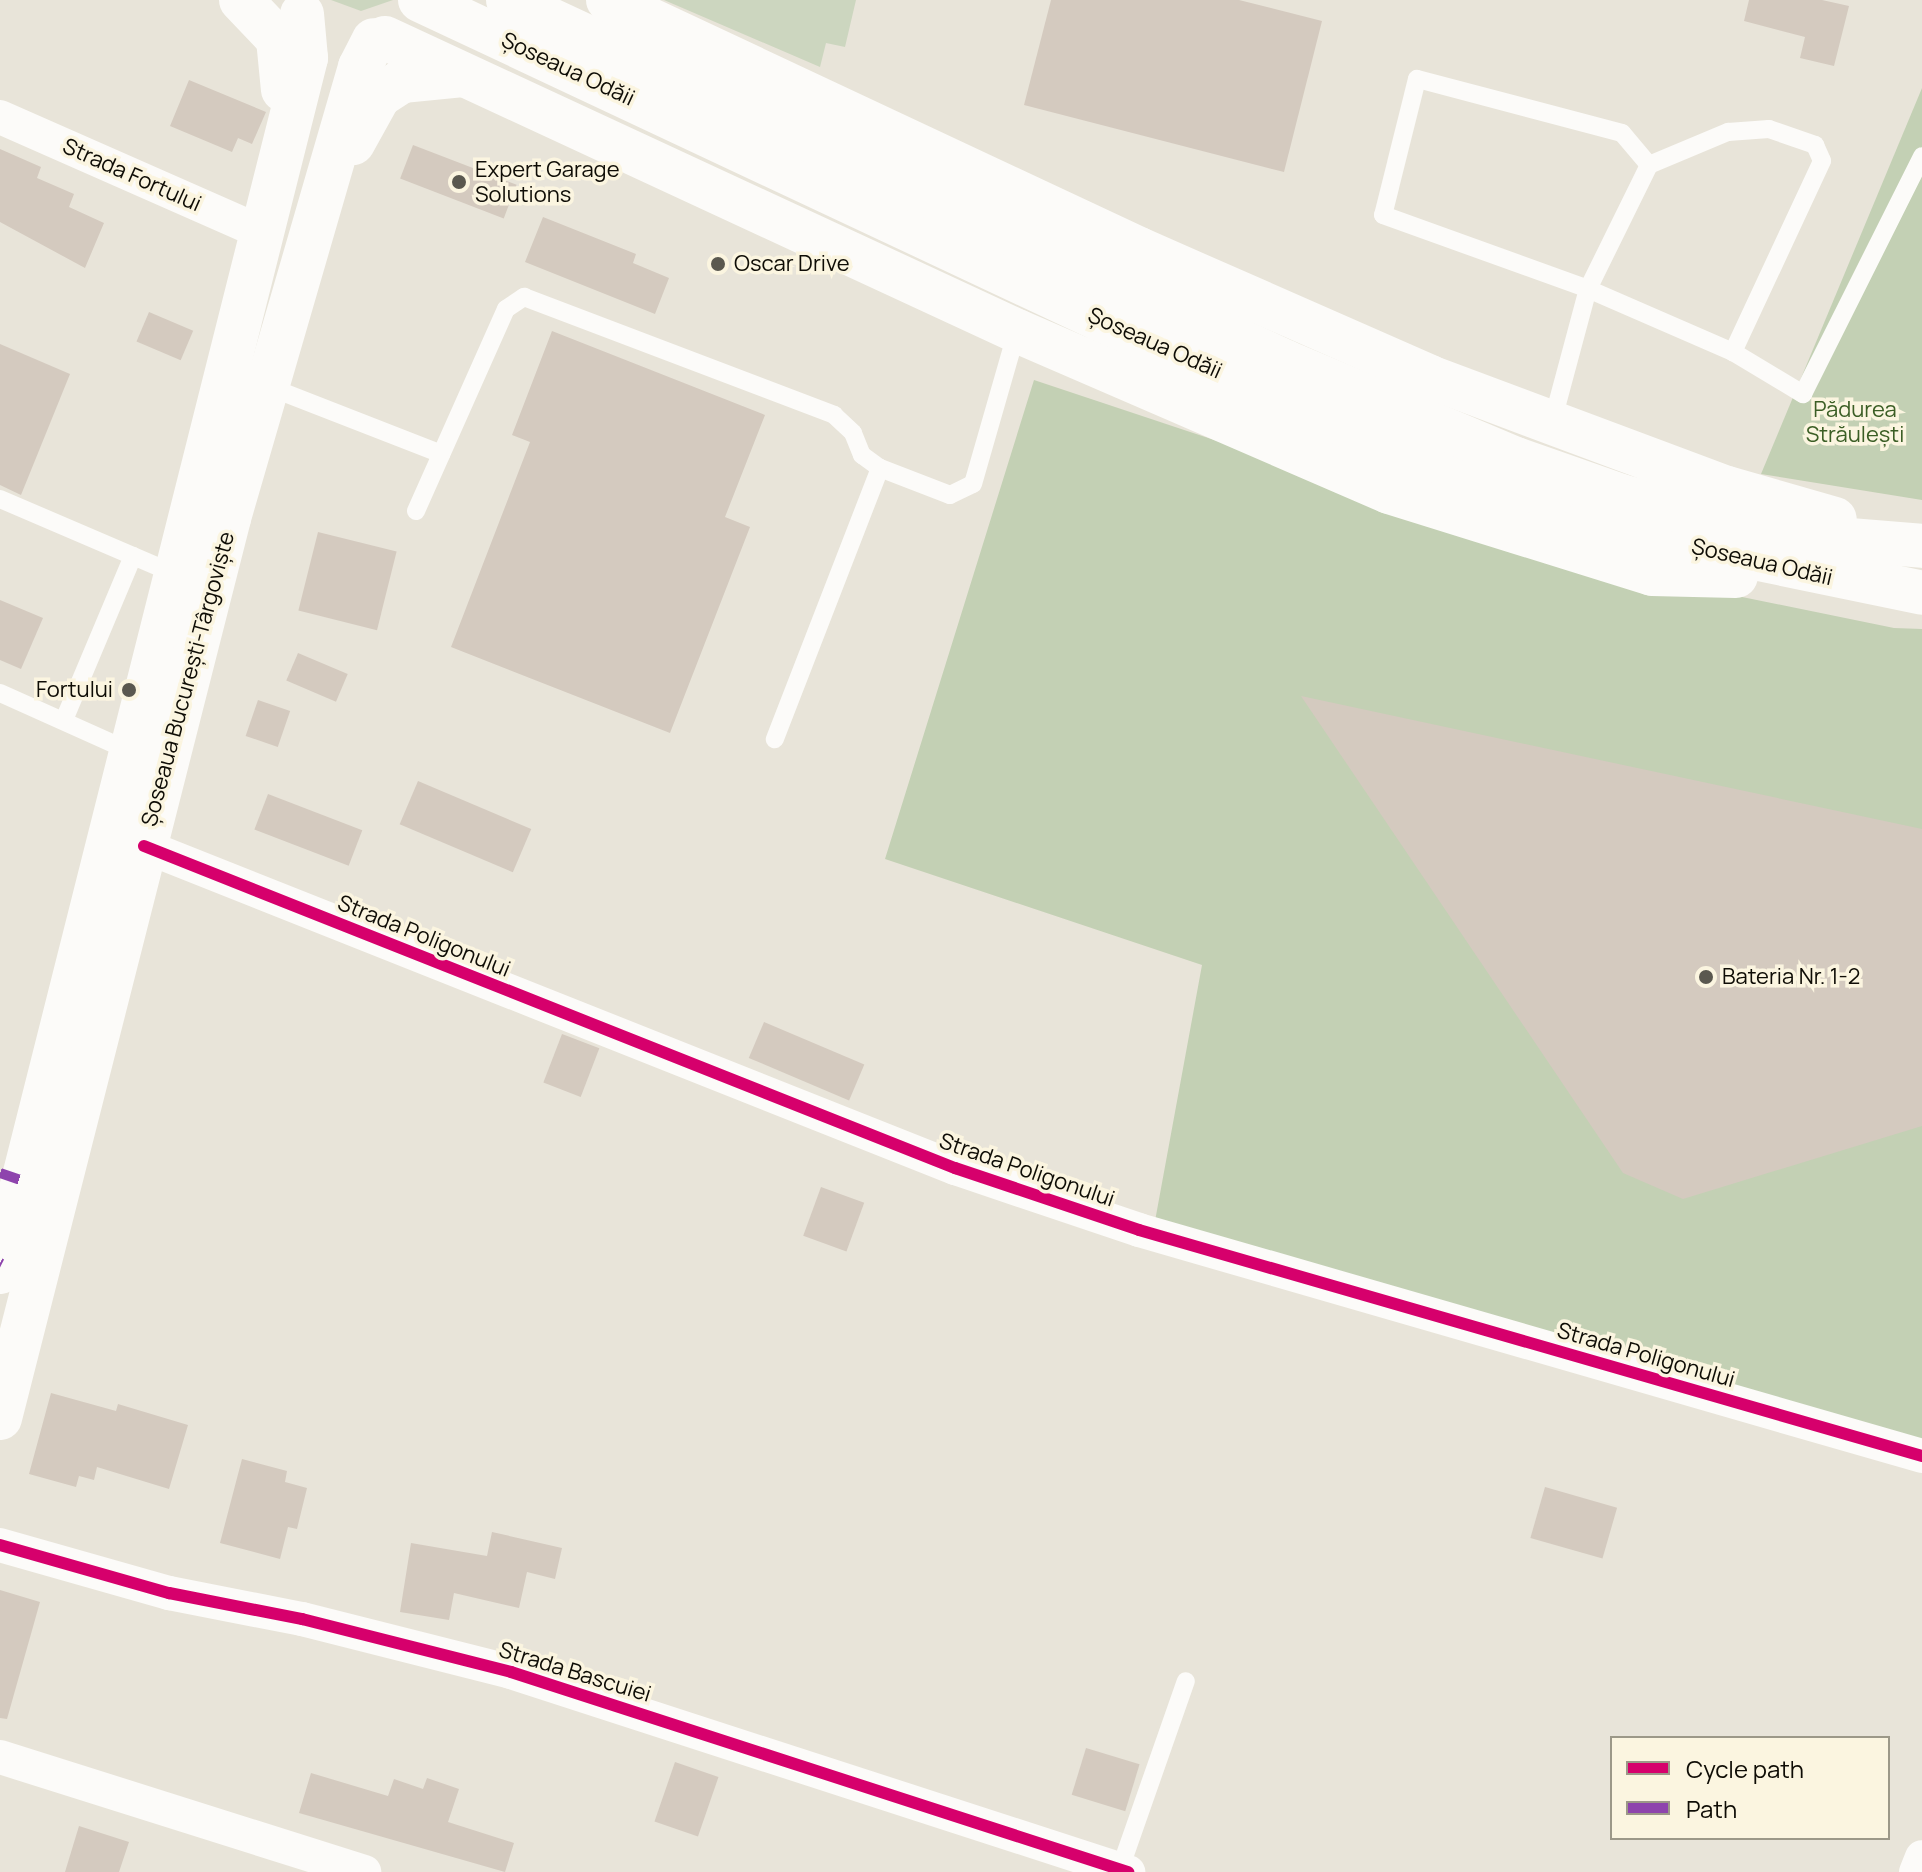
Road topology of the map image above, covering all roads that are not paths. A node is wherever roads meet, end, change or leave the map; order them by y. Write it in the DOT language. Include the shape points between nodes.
graph roads {
  1 [pos="241,0"];
  2 [pos="420,0"];
  3 [pos="434,0"];
  4 [pos="508,0"];
  5 [pos="608,0"];
  6 [pos="296,7"];
  7 [pos="379,39"];
  8 [pos="605,66"];
  9 [pos="469,76"];
  10 [pos="0,117"];
  11 [pos="1922,156"];
  12 [pos="1649,165"];
  13 [pos="319,207"];
  14 [pos="266,224"];
  15 [pos="1588,289"];
  16 [pos="1017,331"];
  17 [pos="1733,352"];
  18 [pos="267,386"];
  19 [pos="1551,426"];
  20 [pos="441,454"];
  21 [pos="880,468"];
  22 [pos="0,499"];
  23 [pos="416,511"];
  24 [pos="1922,545"];
  25 [pos="133,556"];
  26 [pos="177,575"];
  27 [pos="1842,580"];
  28 [pos="1922,593"];
  29 [pos="0,693"];
  30 [pos="64,720"];
  31 [pos="775,739"];
  32 [pos="132,752"];
  33 [pos="144,846"];
  34 [pos="12,1177"];
  35 [pos="1,1266"];
  36 [pos="0,1418"];
  37 [pos="1922,1456"];
  38 [pos="0,1545"];
  39 [pos="1186,1681"];
  40 [pos="0,1757"];
  41 [pos="1922,1857"];
  42 [pos="1124,1871"];
  43 [pos="364,1872"];
  44 [pos="1916,1872"];
  1 -- 14 [label="main road" via="278,39 284,81"];
  2 -- 8 [label="main road, Șoseaua Odăii"];
  3 -- 7 [label="main road" via="407,28"];
  4 -- 8 [label="main road, Șoseaua Odăii"];
  5 -- 19 [label="main road" via="1139,249"];
  6 -- 7 [label="main road" via="342,38"];
  6 -- 14 [label="main road, Șoseaua București-Târgoviște" via="306,58"];
  7 -- 9 [label="main road"];
  7 -- 13 [label="main road, Șoseaua București-Târgoviște" via="360,67"];
  8 -- 24 [label="main road, Șoseaua Odăii" via="1516,459 1621,496 1765,533"];
  8 -- 27 [label="main road, Șoseaua Odăii" via="1099,319 1433,466 1585,523"];
  9 -- 13 [label="main road" via="402,81 379,96"];
  9 -- 16 [label="main road"];
  10 -- 14 [label="street, Strada Fortului"];
  11 -- 17 [label="lane" via="1803,394"];
  12 -- 15 [label="lane"];
  12 -- 15 [label="lane" via="1622,133 1417,79 1383,215"];
  12 -- 17 [label="lane" via="1728,132 1769,129 1815,145 1822,161"];
  13 -- 18 [label="main road, Șoseaua București-Târgoviște"];
  14 -- 26 [label="main road, Șoseaua București-Târgoviște"];
  15 -- 17 [label="lane"];
  15 -- 19 [label="lane"];
  16 -- 21 [label="lane" via="973,484 950,495"];
  16 -- 27 [label="main road" via="1389,492 1652,574"];
  18 -- 20 [label="lane"];
  18 -- 33 [label="main road, Șoseaua București-Târgoviște"];
  19 -- 24 [label="main road" via="1727,488"];
  20 -- 21 [label="lane" via="506,309 524,297 834,415 853,433 862,455"];
  20 -- 23 [label="lane"];
  21 -- 31 [label="lane"];
  22 -- 25 [label="lane"];
  25 -- 26 [label="lane"];
  25 -- 30 [label="lane"];
  26 -- 32 [label="main road, Șoseaua București-Târgoviște"];
  27 -- 28 [label="main road, Șoseaua Odăii"];
  29 -- 30 [label="lane"];
  30 -- 32 [label="lane"];
  32 -- 34 [label="main road, Șoseaua București-Târgoviște"];
  33 -- 36 [label="main road, Șoseaua București-Târgoviște"];
  33 -- 37 [label="street, Strada Poligonului" via="955,1168 1155,1235"];
  34 -- 35 [label="main road, Șoseaua București-Târgoviște"];
  38 -- 42 [label="street, Strada Bascuiei" via="169,1593 302,1619 511,1672"];
  39 -- 42 [label="lane"];
  40 -- 43 [label="street"];
  41 -- 44 [label="street"];
}
